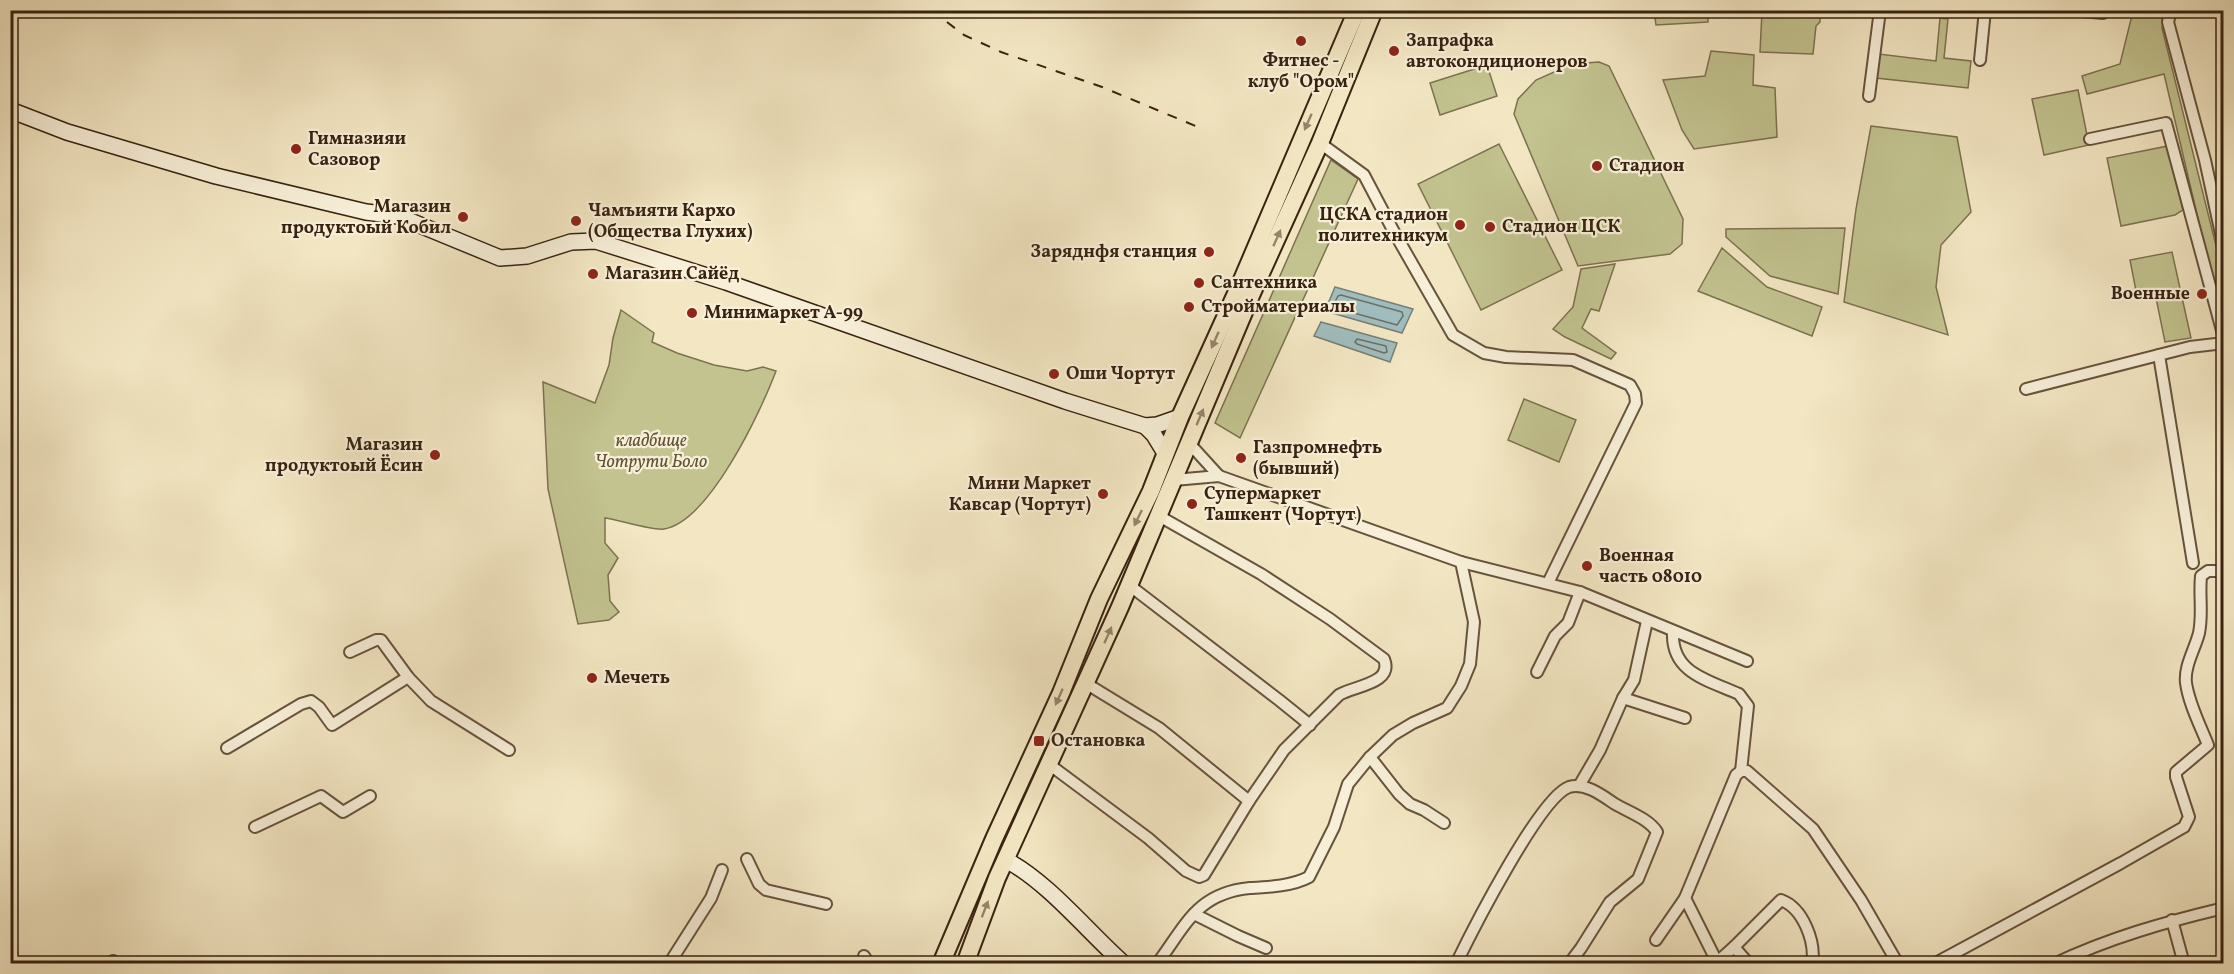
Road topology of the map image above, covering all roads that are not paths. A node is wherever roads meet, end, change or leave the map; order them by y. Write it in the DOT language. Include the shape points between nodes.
graph roads {
  1 [pos="1357,10"];
  2 [pos="1374,10"];
  3 [pos="1880,10"];
  4 [pos="1985,10"];
  5 [pos="2070,10"];
  6 [pos="2106,10"];
  7 [pos="2171,10"];
  8 [pos="1980,60"];
  9 [pos="1869,96"];
  10 [pos="10,110"];
  11 [pos="2090,139"];
  12 [pos="1320,143"];
  13 [pos="2223,249"];
  14 [pos="1246,290"];
  15 [pos="2223,338"];
  16 [pos="2223,343"];
  17 [pos="2159,356"];
  18 [pos="2026,388"];
  19 [pos="1180,417"];
  20 [pos="1145,426"];
  21 [pos="1189,443"];
  22 [pos="1165,453"];
  23 [pos="1219,476"];
  24 [pos="1174,480"];
  25 [pos="1159,516"];
  26 [pos="1461,562"];
  27 [pos="2193,563"];
  28 [pos="2223,571"];
  29 [pos="1548,583"];
  30 [pos="1130,585"];
  31 [pos="1580,592"];
  32 [pos="1099,598"];
  33 [pos="1120,607"];
  34 [pos="1647,621"];
  35 [pos="1673,632"];
  36 [pos="350,652"];
  37 [pos="1747,661"];
  38 [pos="1537,672"];
  39 [pos="408,677"];
  40 [pos="1087,684"];
  41 [pos="1623,698"];
  42 [pos="1684,718"];
  43 [pos="1310,725"];
  44 [pos="227,748"];
  45 [pos="509,750"];
  46 [pos="1370,756"];
  47 [pos="1050,765"];
  48 [pos="1741,771"];
  49 [pos="1579,786"];
  50 [pos="370,796"];
  51 [pos="1249,801"];
  52 [pos="1444,823"];
  53 [pos="255,827"];
  54 [pos="747,859"];
  55 [pos="1006,860"];
  56 [pos="722,870"];
  57 [pos="1685,898"];
  58 [pos="826,904"];
  59 [pos="2223,908"];
  60 [pos="1194,914"];
  61 [pos="2172,921"];
  62 [pos="953,936"];
  63 [pos="1656,940"];
  64 [pos="972,944"];
  65 [pos="1734,947"];
  66 [pos="1266,948"];
  67 [pos="669,963"];
  68 [pos="941,963"];
  69 [pos="965,963"];
  70 [pos="1121,963"];
  71 [pos="1157,963"];
  72 [pos="1456,963"];
  73 [pos="1569,963"];
  74 [pos="1716,963"];
  75 [pos="1749,963"];
  76 [pos="1812,963"];
  77 [pos="1898,963"];
  78 [pos="1934,963"];
  79 [pos="2054,963"];
  80 [pos="2184,963"];
  1 -- 14 [label="main road, one-way"];
  2 -- 12 [label="main road"];
  3 -- 9 [label="street"];
  4 -- 8 [label="street"];
  5 -- 6 [label="street"];
  7 -- 13 [label="street" via="2168,22 2205,160"];
  10 -- 20 [label="street" via="68,132 216,176 398,216 500,258 527,256 571,242 596,241 738,285"];
  11 -- 15 [label="street" via="2166,123"];
  14 -- 12 [label="main road, one-way"];
  12 -- 29 [label="street" via="1364,175 1453,335 1484,353 1573,360 1630,385 1635,394 1636,403"];
  14 -- 19 [label="main road, one-way"];
  21 -- 14 [label="main road, one-way"];
  16 -- 17 [label="street"];
  17 -- 18 [label="street"];
  17 -- 27 [label="street"];
  19 -- 20 [label="street"];
  19 -- 22 [label="main road"];
  20 -- 22 [label="street"];
  21 -- 23 [label="street"];
  21 -- 24 [label="main road"];
  22 -- 32 [label="main road, one-way" via="1151,491"];
  23 -- 24 [label="street"];
  23 -- 26 [label="street"];
  24 -- 25 [label="main road"];
  25 -- 30 [label="main road"];
  25 -- 43 [label="street" via="1261,574 1384,659 1387,667 1380,679 1339,695"];
  26 -- 29 [label="street"];
  26 -- 46 [label="street" via="1474,622 1470,664 1461,686 1447,708 1393,735"];
  28 -- 78 [label="street" via="2208,571 2201,576 2199,632 2187,671 2190,700 2208,745 2176,772 2188,823"];
  29 -- 31 [label="street"];
  30 -- 33 [label="main road"];
  30 -- 43 [label="street"];
  31 -- 34 [label="street"];
  31 -- 38 [label="street" via="1568,623 1555,636"];
  32 -- 33 [label="main road"];
  32 -- 62 [label="main road, one-way"];
  40 -- 33 [label="main road, one-way"];
  34 -- 35 [label="street"];
  34 -- 41 [label="street" via="1635,680"];
  35 -- 37 [label="street"];
  35 -- 48 [label="street" via="1674,652 1686,669 1739,694 1748,706"];
  36 -- 39 [label="street" via="381,640"];
  39 -- 44 [label="street" via="332,725 311,701"];
  39 -- 45 [label="street" via="431,701"];
  40 -- 47 [label="main road"];
  40 -- 51 [label="street" via="1159,728"];
  41 -- 42 [label="street"];
  41 -- 49 [label="street"];
  43 -- 51 [label="street" via="1284,750"];
  46 -- 52 [label="street" via="1410,804"];
  46 -- 60 [label="street" via="1348,784 1334,827 1309,877 1220,894"];
  47 -- 51 [label="street" via="1186,871 1199,877"];
  47 -- 55 [label="main road"];
  48 -- 57 [label="street"];
  48 -- 77 [label="street" via="1747,771 1813,829"];
  49 -- 72 [label="street" via="1557,795 1523,842"];
  49 -- 73 [label="street" via="1650,824 1657,832 1638,879 1610,902"];
  50 -- 53 [label="street" via="343,812 321,796"];
  54 -- 58 [label="street" via="766,890"];
  64 -- 55 [label="main road, one-way"];
  55 -- 70 [label="street" via="1042,887"];
  56 -- 67 [label="street" via="711,898"];
  57 -- 63 [label="street"];
  57 -- 74 [label="street"];
  59 -- 61 [label="street"];
  60 -- 66 [label="street"];
  60 -- 71 [label="street"];
  61 -- 79 [label="street" via="2094,945"];
  61 -- 80 [label="street"];
  62 -- 64 [label="main road"];
  62 -- 68 [label="main road"];
  64 -- 69 [label="main road"];
  65 -- 74 [label="street"];
  65 -- 75 [label="street"];
  65 -- 76 [label="street" via="1775,904 1784,900 1808,929"];
}
